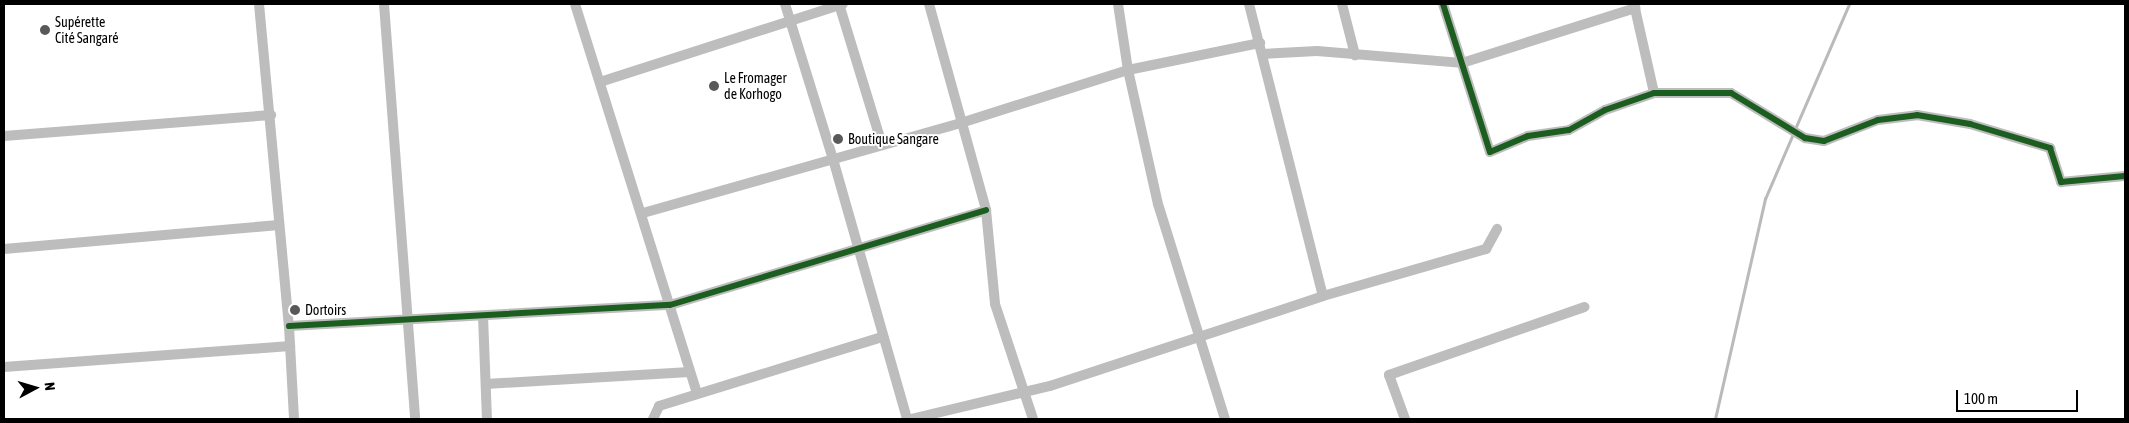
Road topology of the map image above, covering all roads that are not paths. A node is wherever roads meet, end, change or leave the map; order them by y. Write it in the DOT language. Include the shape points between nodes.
graph roads {
  1 [pos="259,4"];
  2 [pos="384,4"];
  3 [pos="575,4"];
  4 [pos="785,4"];
  5 [pos="840,4"];
  6 [pos="929,4"];
  7 [pos="1118,4"];
  8 [pos="1250,4"];
  9 [pos="1342,4"];
  10 [pos="1444,4"];
  11 [pos="1635,6"];
  12 [pos="790,21"];
  13 [pos="1260,42"];
  14 [pos="1262,54"];
  15 [pos="1355,55"];
  16 [pos="1462,63"];
  17 [pos="1128,70"];
  18 [pos="600,82"];
  19 [pos="1654,93"];
  20 [pos="271,114"];
  21 [pos="964,122"];
  22 [pos="4,136"];
  23 [pos="882,145"];
  24 [pos="834,159"];
  25 [pos="2125,176"];
  26 [pos="986,210"];
  27 [pos="643,213"];
  28 [pos="279,225"];
  29 [pos="1497,229"];
  30 [pos="4,249"];
  31 [pos="859,250"];
  32 [pos="1323,296"];
  33 [pos="670,305"];
  34 [pos="1584,308"];
  35 [pos="483,316"];
  36 [pos="409,321"];
  37 [pos="289,326"];
  38 [pos="882,336"];
  39 [pos="1197,337"];
  40 [pos="290,346"];
  41 [pos="4,367"];
  42 [pos="690,372"];
  43 [pos="486,384"];
  44 [pos="1024,391"];
  45 [pos="697,393"];
  46 [pos="294,419"];
  47 [pos="415,419"];
  48 [pos="487,419"];
  49 [pos="653,419"];
  50 [pos="907,419"];
  51 [pos="911,419"];
  52 [pos="1032,419"];
  53 [pos="1225,419"];
  54 [pos="1405,419"];
  1 -- 20 [label="street"];
  2 -- 36 [label="street"];
  3 -- 18 [label="street"];
  4 -- 12 [label="street"];
  5 -- 12 [label="street"];
  5 -- 23 [label="street"];
  6 -- 21 [label="street"];
  7 -- 17 [label="street"];
  8 -- 13 [label="street"];
  9 -- 15 [label="street"];
  10 -- 16 [label="street"];
  11 -- 16 [label="street"];
  11 -- 19 [label="street"];
  12 -- 18 [label="street"];
  12 -- 24 [label="street"];
  13 -- 14 [label="street"];
  13 -- 17 [label="street"];
  14 -- 15 [label="street" via="1318,51"];
  14 -- 32 [label="street"];
  15 -- 16 [label="street"];
  16 -- 19 [label="street" via="1490,152 1528,136 1569,130 1605,110"];
  17 -- 21 [label="street"];
  17 -- 39 [label="street" via="1158,204"];
  18 -- 27 [label="street"];
  19 -- 25 [label="street" via="1732,93 1795,134 1824,141 1878,120 1907,116 1970,124 2050,148 2061,182"];
  20 -- 22 [label="street"];
  20 -- 28 [label="street"];
  21 -- 23 [label="street"];
  21 -- 26 [label="street"];
  23 -- 24 [label="street"];
  24 -- 27 [label="street"];
  24 -- 31 [label="street"];
  26 -- 31 [label="street"];
  26 -- 44 [label="street" via="995,304"];
  27 -- 33 [label="street"];
  28 -- 30 [label="street"];
  28 -- 37 [label="street"];
  29 -- 32 [label="street" via="1486,249"];
  31 -- 33 [label="street"];
  31 -- 38 [label="street"];
  32 -- 39 [label="street"];
  33 -- 35 [label="street"];
  33 -- 42 [label="street"];
  34 -- 54 [label="street" via="1389,375"];
  35 -- 36 [label="street"];
  35 -- 43 [label="street"];
  36 -- 37 [label="street"];
  36 -- 47 [label="street"];
  37 -- 40 [label="street"];
  38 -- 45 [label="street"];
  38 -- 50 [label="street"];
  39 -- 44 [label="street" via="1050,386"];
  39 -- 53 [label="street"];
  40 -- 41 [label="street"];
  40 -- 46 [label="street"];
  42 -- 43 [label="street"];
  42 -- 45 [label="street"];
  43 -- 48 [label="street"];
  44 -- 51 [label="street"];
  44 -- 52 [label="street"];
  45 -- 49 [label="street" via="659,406"];
}
